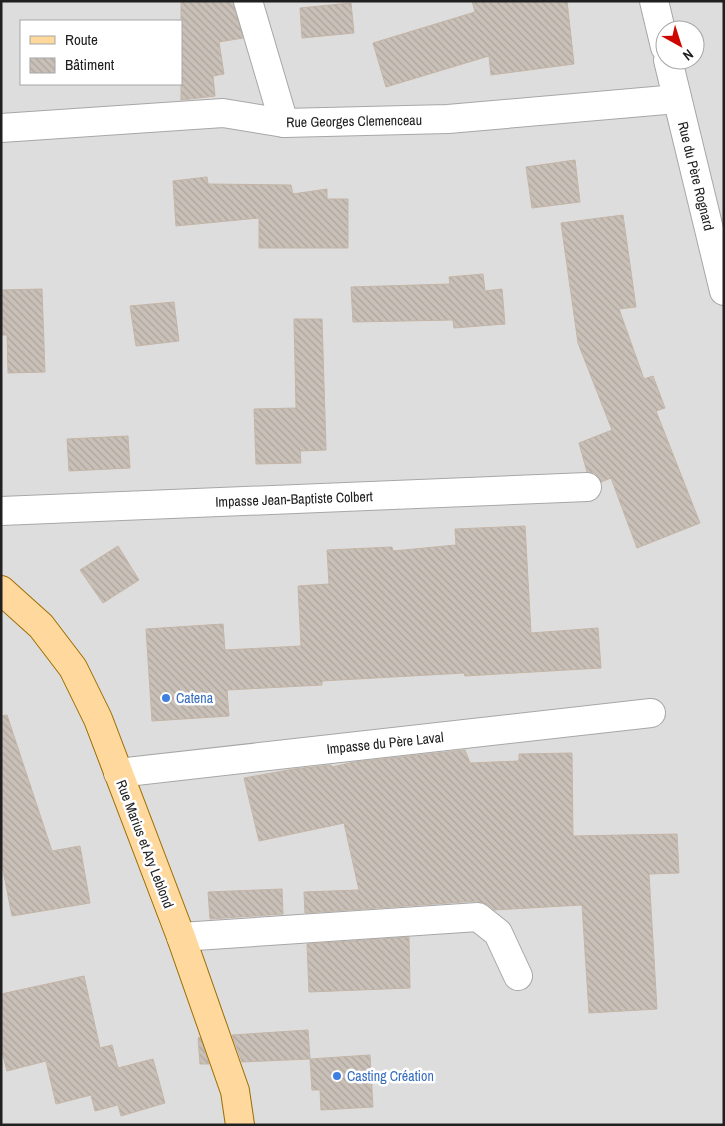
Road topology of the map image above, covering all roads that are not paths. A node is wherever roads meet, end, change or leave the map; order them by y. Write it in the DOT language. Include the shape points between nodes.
graph roads {
  1 [pos="248,1"];
  2 [pos="654,1"];
  3 [pos="659,20"];
  4 [pos="670,70"];
  5 [pos="677,99"];
  6 [pos="284,123"];
  7 [pos="1,128"];
  8 [pos="724,292"];
  9 [pos="587,487"];
  10 [pos="1,511"];
  11 [pos="1,590"];
  12 [pos="651,713"];
  13 [pos="118,773"];
  14 [pos="181,937"];
  15 [pos="518,976"];
  16 [pos="240,1125"];
  1 -- 6 [label="street"];
  2 -- 3 [label="street"];
  4 -- 5 [label="street, Rue du Père Rognard"];
  5 -- 6 [label="street, Rue Georges Clemenceau" via="448,119"];
  5 -- 8 [label="street, Rue du Père Rognard"];
  6 -- 7 [label="street, Rue Georges Clemenceau" via="223,113"];
  9 -- 10 [label="street, Impasse Jean-Baptiste Colbert"];
  11 -- 13 [label="main road, Rue Marius et Ary Leblond" via="41,626 73,668"];
  12 -- 13 [label="street, Impasse du Père Laval"];
  13 -- 14 [label="main road, Rue Marius et Ary Leblond"];
  14 -- 15 [label="street" via="478,917 498,934"];
  14 -- 16 [label="main road, Rue Marius et Ary Leblond" via="235,1091"];
}
